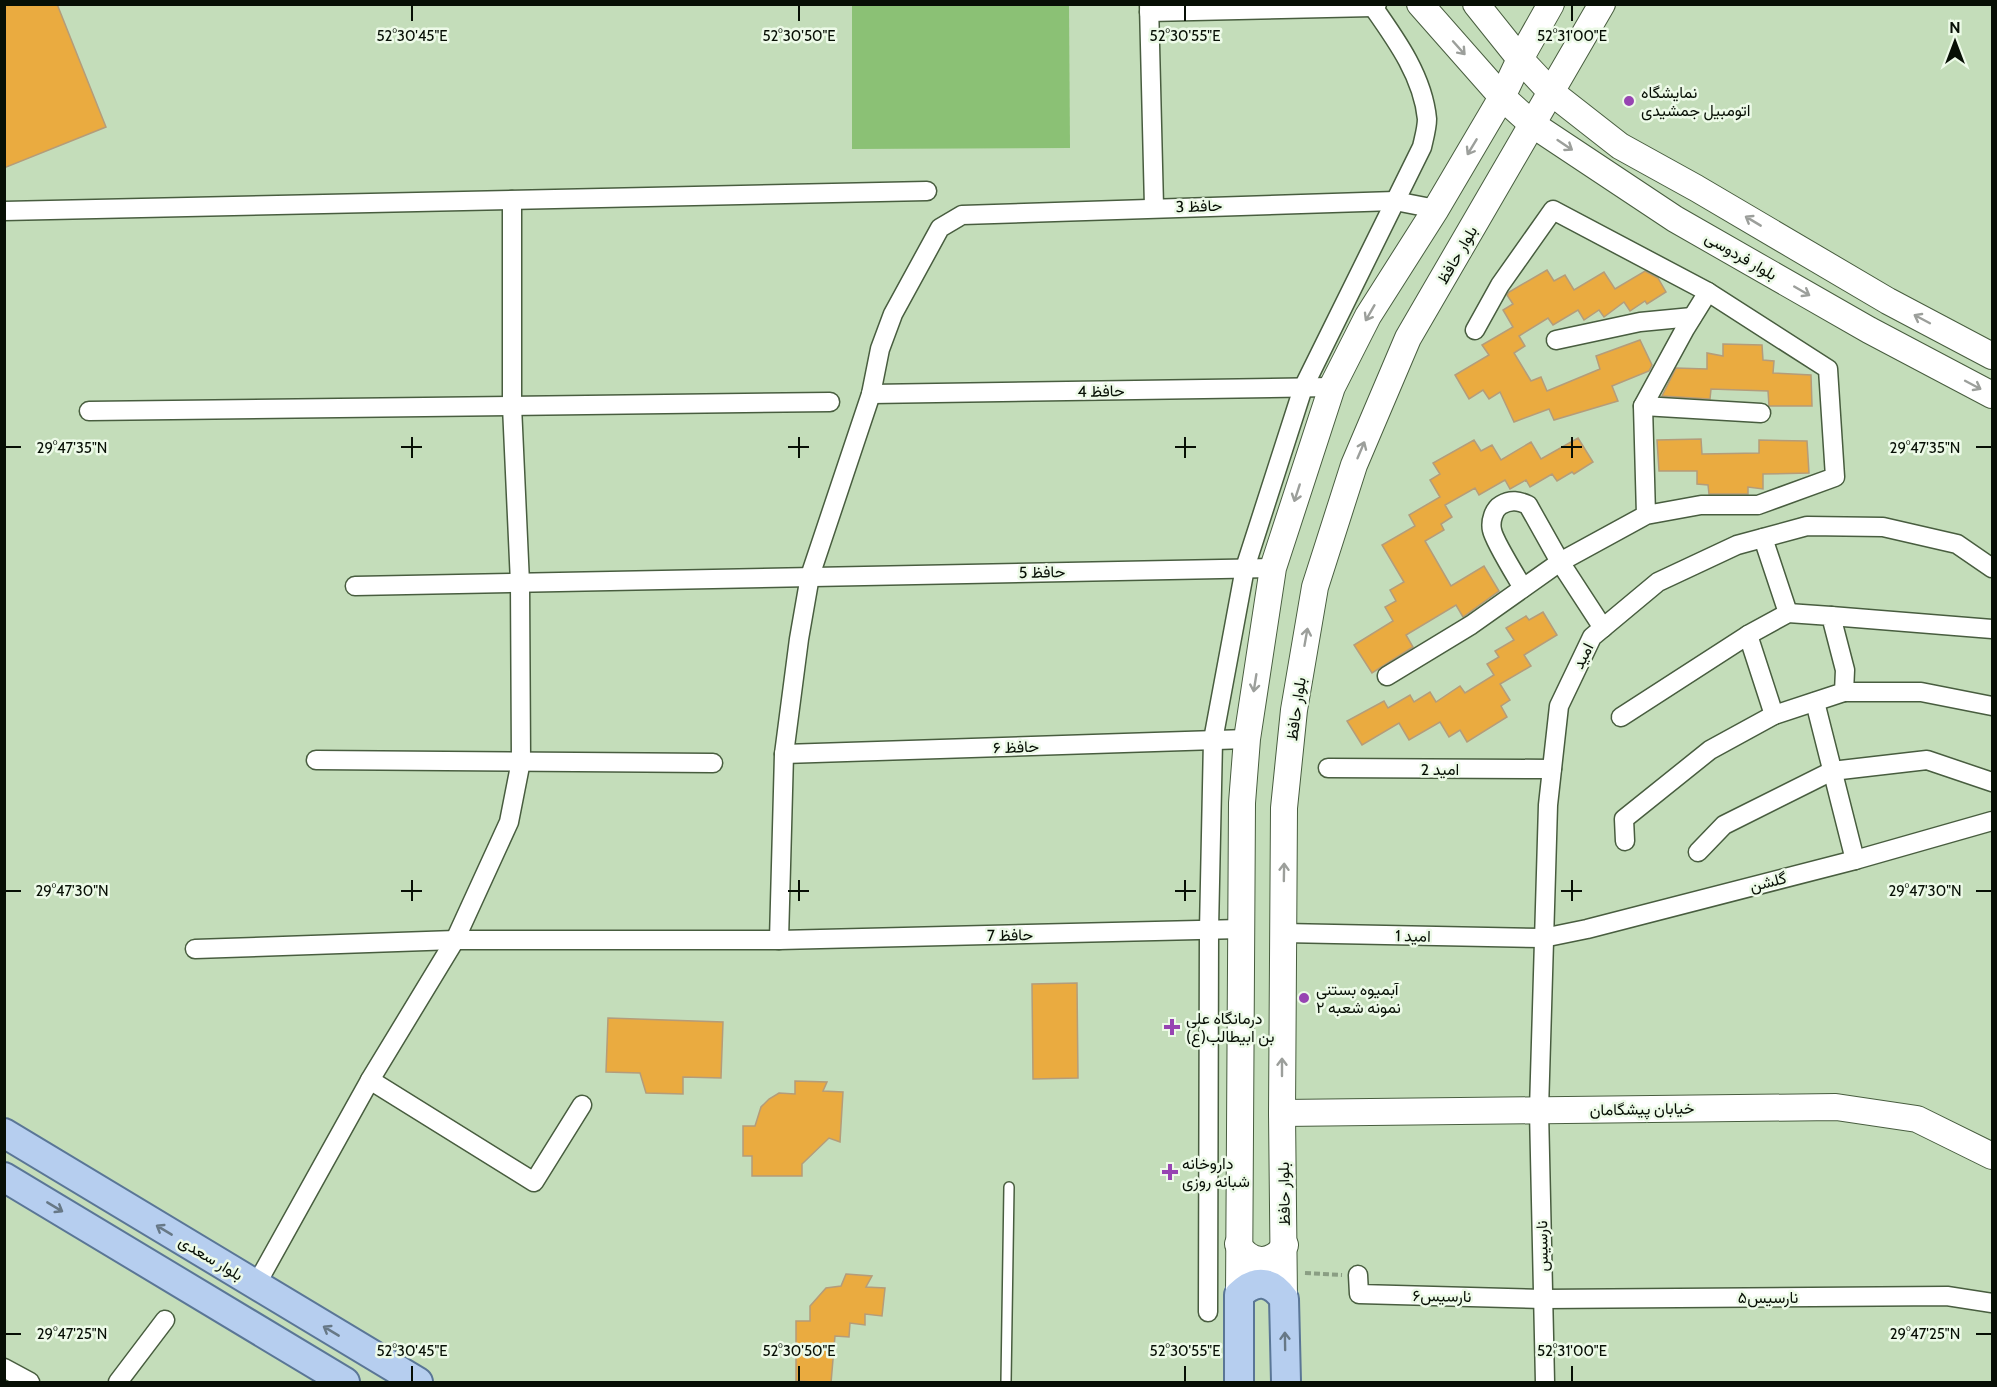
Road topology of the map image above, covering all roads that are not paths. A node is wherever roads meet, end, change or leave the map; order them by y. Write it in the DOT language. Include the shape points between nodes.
graph roads {
  1 [pos="1420,4"];
  2 [pos="1476,4"];
  3 [pos="1551,4"];
  4 [pos="1602,4"];
  5 [pos="1374,5"];
  6 [pos="1149,8"];
  7 [pos="1520,60"];
  8 [pos="1551,92"];
  9 [pos="1502,97"];
  10 [pos="1532,124"];
  11 [pos="927,191"];
  12 [pos="512,200"];
  13 [pos="1395,201"];
  14 [pos="1154,207"];
  15 [pos="1436,208"];
  16 [pos="4,211"];
  17 [pos="1708,292"];
  18 [pos="1692,317"];
  19 [pos="1475,330"];
  20 [pos="1556,340"];
  21 [pos="1992,356"];
  22 [pos="1332,387"];
  23 [pos="1303,388"];
  24 [pos="871,394"];
  25 [pos="1992,395"];
  26 [pos="830,402"];
  27 [pos="512,405"];
  28 [pos="1643,406"];
  29 [pos="89,411"];
  30 [pos="1761,413"];
  31 [pos="1646,515"];
  32 [pos="1763,538"];
  33 [pos="1560,562"];
  34 [pos="1245,568"];
  35 [pos="1273,568"];
  36 [pos="1992,568"];
  37 [pos="810,576"];
  38 [pos="520,583"];
  39 [pos="355,586"];
  40 [pos="1522,588"];
  41 [pos="1788,613"];
  42 [pos="1831,616"];
  43 [pos="1603,628"];
  44 [pos="1992,628"];
  45 [pos="1748,635"];
  46 [pos="1387,676"];
  47 [pos="1844,692"];
  48 [pos="1815,702"];
  49 [pos="1992,706"];
  50 [pos="1774,715"];
  51 [pos="1621,717"];
  52 [pos="1247,739"];
  53 [pos="1214,740"];
  54 [pos="784,754"];
  55 [pos="316,760"];
  56 [pos="521,761"];
  57 [pos="713,763"];
  58 [pos="1328,768"];
  59 [pos="1552,769"];
  60 [pos="1832,771"];
  61 [pos="1992,782"];
  62 [pos="1992,821"];
  63 [pos="1625,841"];
  64 [pos="1698,852"];
  65 [pos="1855,860"];
  66 [pos="1241,929"];
  67 [pos="1209,930"];
  68 [pos="1283,933"];
  69 [pos="1543,938"];
  70 [pos="455,940"];
  71 [pos="779,940"];
  72 [pos="195,948"];
  73 [pos="370,1080"];
  74 [pos="582,1105"];
  75 [pos="1539,1110"];
  76 [pos="1282,1113"];
  77 [pos="1208,1117"];
  78 [pos="1241,1120"];
  79 [pos="4,1133"];
  80 [pos="1992,1155"];
  81 [pos="4,1177"];
  82 [pos="1009,1187"];
  83 [pos="1238,1244"];
  84 [pos="1285,1245"];
  85 [pos="1358,1275"];
  86 [pos="256,1285"];
  87 [pos="1284,1286"];
  88 [pos="1239,1295"];
  89 [pos="1543,1299"];
  90 [pos="1992,1303"];
  91 [pos="1208,1312"];
  92 [pos="237,1317"];
  93 [pos="165,1320"];
  94 [pos="4,1368"];
  95 [pos="30,1383"];
  96 [pos="118,1383"];
  97 [pos="345,1383"];
  98 [pos="417,1383"];
  99 [pos="1006,1383"];
  100 [pos="1239,1383"];
  101 [pos="1286,1383"];
  102 [pos="1545,1383"];
  1 -- 9 [label="main road, بلوار فردوسی, one-way"];
  2 -- 7 [label="main road"];
  3 -- 7 [label="main road"];
  4 -- 8 [label="main road, بلوار حافظ"];
  5 -- 6 [label="street"];
  5 -- 13 [label="street" via="1403,51 1427,120 1422,147"];
  6 -- 14 [label="street"];
  7 -- 8 [label="main road"];
  7 -- 9 [label="main road"];
  8 -- 10 [label="main road, بلوار حافظ"];
  21 -- 8 [label="main road, one-way" via="1888,301 1620,146"];
  9 -- 10 [label="main road, بلوار فردوسی"];
  9 -- 15 [label="main road, one-way"];
  10 -- 25 [label="main road, بلوار فردوسی, one-way" via="1675,219"];
  68 -- 10 [label="main road, بلوار حافظ, one-way" via="1284,808 1294,710 1315,587 1354,465 1408,339"];
  11 -- 12 [label="street"];
  12 -- 16 [label="street"];
  12 -- 27 [label="street"];
  13 -- 14 [label="street, حافظ 3"];
  13 -- 15 [label="street, حافظ 3"];
  13 -- 23 [label="street"];
  14 -- 24 [label="street, حافظ 3" via="962,215 940,228 893,314 880,349"];
  15 -- 22 [label="main road, one-way" via="1368,316"];
  17 -- 18 [label="street"];
  17 -- 19 [label="street" via="1553,210 1500,285"];
  17 -- 31 [label="street" via="1828,369 1835,477 1758,505 1701,506"];
  18 -- 20 [label="street" via="1640,322"];
  18 -- 28 [label="street"];
  22 -- 23 [label="street, حافظ 4"];
  22 -- 35 [label="main road, one-way"];
  23 -- 24 [label="street, حافظ 4"];
  23 -- 34 [label="street"];
  24 -- 37 [label="street"];
  26 -- 27 [label="street"];
  27 -- 29 [label="street"];
  27 -- 38 [label="street"];
  28 -- 30 [label="street"];
  28 -- 31 [label="street"];
  31 -- 33 [label="street"];
  32 -- 36 [label="street, امید" via="1807,526 1883,526 1957,544"];
  32 -- 41 [label="street"];
  32 -- 43 [label="street, امید" via="1737,545 1658,582"];
  33 -- 40 [label="street"];
  33 -- 40 [label="street" via="1528,506 1519,501 1497,507 1492,531"];
  33 -- 43 [label="street"];
  34 -- 35 [label="street, حافظ 5"];
  34 -- 37 [label="street, حافظ 5"];
  34 -- 53 [label="street"];
  35 -- 52 [label="main road, one-way"];
  37 -- 38 [label="street, حافظ 5"];
  37 -- 54 [label="street"];
  38 -- 39 [label="street, حافظ 5"];
  38 -- 56 [label="street"];
  40 -- 46 [label="street"];
  41 -- 42 [label="street"];
  41 -- 45 [label="street"];
  42 -- 44 [label="street"];
  42 -- 47 [label="street" via="1845,670"];
  43 -- 59 [label="street, امید" via="1592,637 1559,706"];
  45 -- 50 [label="street"];
  45 -- 51 [label="street"];
  47 -- 48 [label="street"];
  47 -- 49 [label="street" via="1921,692"];
  48 -- 50 [label="street"];
  48 -- 60 [label="street"];
  50 -- 63 [label="street" via="1710,750 1624,819"];
  52 -- 53 [label="street, حافظ ۶"];
  52 -- 66 [label="main road"];
  53 -- 54 [label="street, حافظ ۶"];
  53 -- 67 [label="street"];
  54 -- 71 [label="street"];
  55 -- 56 [label="street"];
  56 -- 57 [label="street"];
  56 -- 70 [label="street" via="509,822"];
  58 -- 59 [label="street, امید 2"];
  59 -- 69 [label="street, امید"];
  60 -- 61 [label="street" via="1927,760"];
  60 -- 64 [label="street" via="1724,825"];
  60 -- 65 [label="street"];
  62 -- 65 [label="street, گلشن"];
  65 -- 69 [label="street, گلشن"];
  66 -- 67 [label="street, حافظ 7"];
  66 -- 78 [label="main road"];
  67 -- 71 [label="street, حافظ 7"];
  67 -- 77 [label="street"];
  68 -- 69 [label="street, امید 1"];
  76 -- 68 [label="main road, بلوار حافظ, one-way"];
  69 -- 75 [label="street, امید"];
  70 -- 71 [label="street, حافظ 7"];
  70 -- 72 [label="street, حافظ 7"];
  70 -- 73 [label="street"];
  73 -- 74 [label="street" via="534,1182"];
  73 -- 86 [label="street"];
  75 -- 76 [label="main road, خیابان پیشگامان"];
  75 -- 80 [label="main road, خیابان پیشگامان" via="1836,1107 1917,1119"];
  75 -- 89 [label="street, نارسیس"];
  76 -- 84 [label="main road, بلوار حافظ"];
  77 -- 78 [label="street"];
  77 -- 91 [label="street"];
  78 -- 83 [label="main road"];
  86 -- 79 [label="main road, بلوار سعدی, one-way"];
  81 -- 92 [label="main road, one-way"];
  82 -- 99 [label="lane"];
  83 -- 84 [label="main road" via="1247,1256 1261,1261 1275,1257"];
  83 -- 88 [label="main road"];
  84 -- 87 [label="main road, بلوار حافظ"];
  85 -- 89 [label="street, نارسیس۶" via="1359,1294"];
  86 -- 92 [label="main road"];
  98 -- 86 [label="main road, بلوار سعدی, one-way"];
  87 -- 88 [label="main road" via="1278,1290 1257,1284 1246,1287"];
  101 -- 87 [label="main road, بلوار حافظ, one-way"];
  88 -- 100 [label="main road"];
  89 -- 90 [label="street, نارسیس۵" via="1947,1296"];
  89 -- 102 [label="street, نارسیس"];
  92 -- 97 [label="main road"];
  93 -- 96 [label="street"];
  94 -- 95 [label="street"];
}
